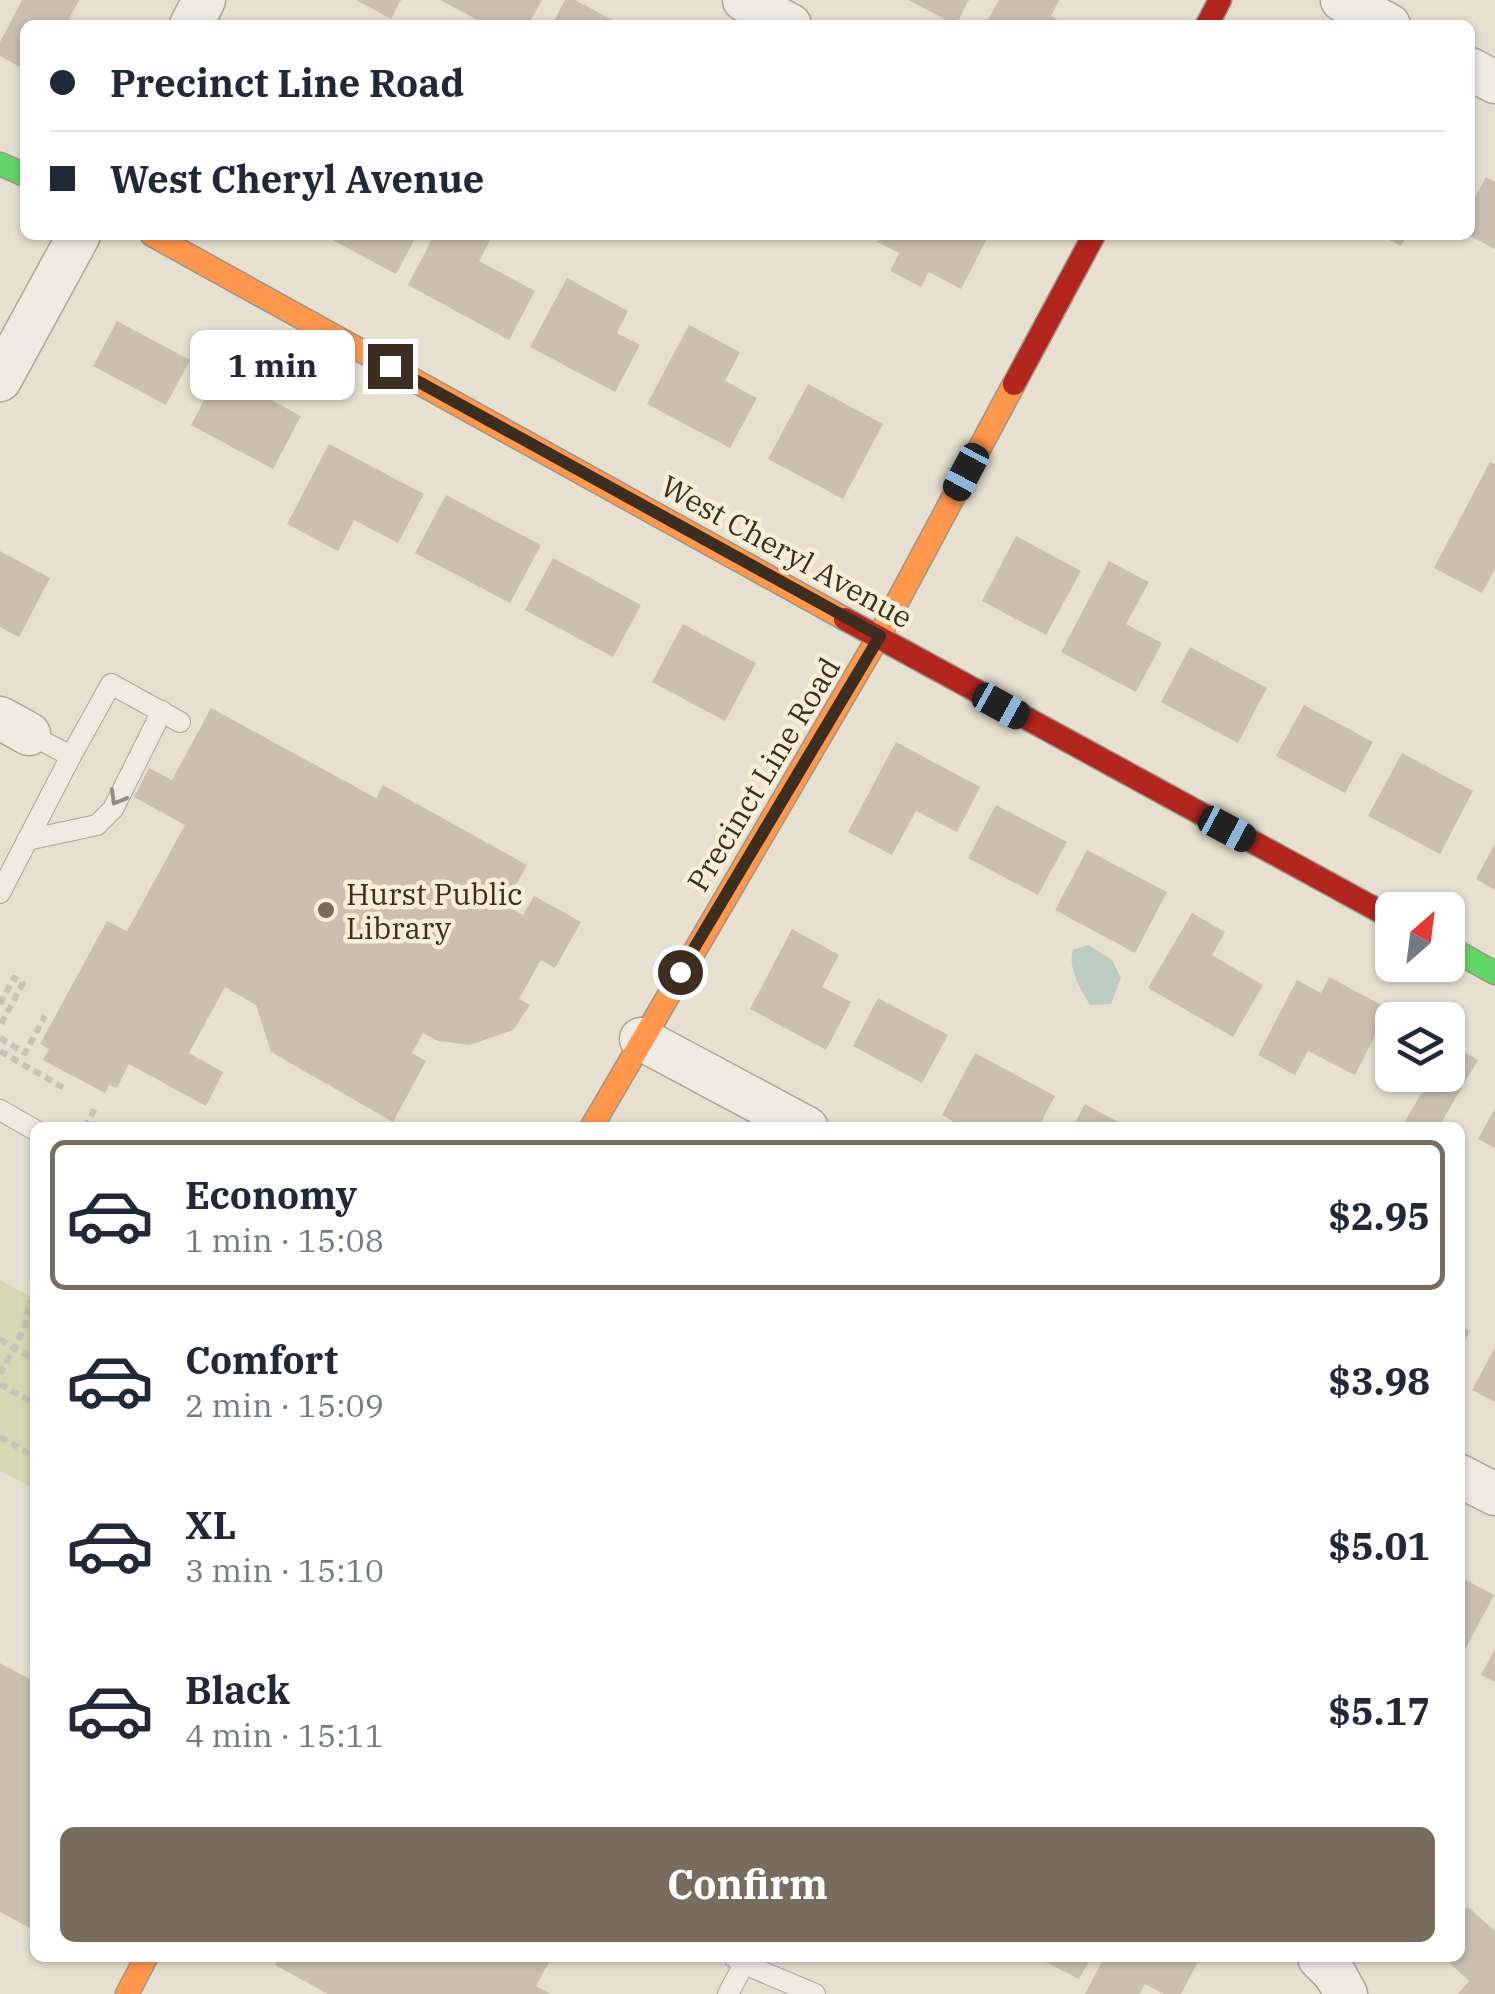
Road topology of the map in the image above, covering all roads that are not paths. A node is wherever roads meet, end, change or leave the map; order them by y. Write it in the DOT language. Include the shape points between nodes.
graph roads {
  1 [pos="744,0"];
  2 [pos="1342,0"];
  3 [pos="781,20"];
  4 [pos="1380,20"];
  5 [pos="75,240"];
  6 [pos="161,240"];
  7 [pos="1091,240"];
  8 [pos="0,380"];
  9 [pos="880,636"];
  10 [pos="15,726"];
  11 [pos="70,756"];
  12 [pos="27,840"];
  13 [pos="0,893"];
  14 [pos="1375,909"];
  15 [pos="1465,957"];
  16 [pos="1495,973"];
  17 [pos="641,1039"];
  18 [pos="0,1110"];
  19 [pos="594,1122"];
  20 [pos="796,1122"];
  21 [pos="30,1127"];
  22 [pos="1465,1479"];
  23 [pos="1495,1494"];
  24 [pos="144,1962"];
  25 [pos="737,1962"];
  26 [pos="743,1962"];
  27 [pos="1324,1962"];
  28 [pos="127,1994"];
  29 [pos="728,1994"];
  30 [pos="816,1994"];
  31 [pos="1346,1994"];
  1 -- 3 [label="street"];
  2 -- 4 [label="street"];
  5 -- 8 [label="street"];
  6 -- 9 [label="street, West Cheryl Avenue"];
  7 -- 9 [label="street, Precinct Line Road"];
  9 -- 14 [label="street, West Cheryl Avenue"];
  9 -- 17 [label="street, Precinct Line Road"];
  10 -- 11 [label="lane"];
  11 -- 12 [label="lane"];
  11 -- 12 [label="lane, one-way" via="111,684 171,717 97,824"];
  12 -- 13 [label="lane"];
  15 -- 16 [label="street"];
  17 -- 19 [label="street, Precinct Line Road"];
  17 -- 20 [label="street"];
  18 -- 21 [label="lane"];
  22 -- 23 [label="street"];
  24 -- 28 [label="street"];
  25 -- 29 [label="lane"];
  26 -- 30 [label="lane"];
  27 -- 31 [label="street"];
}
